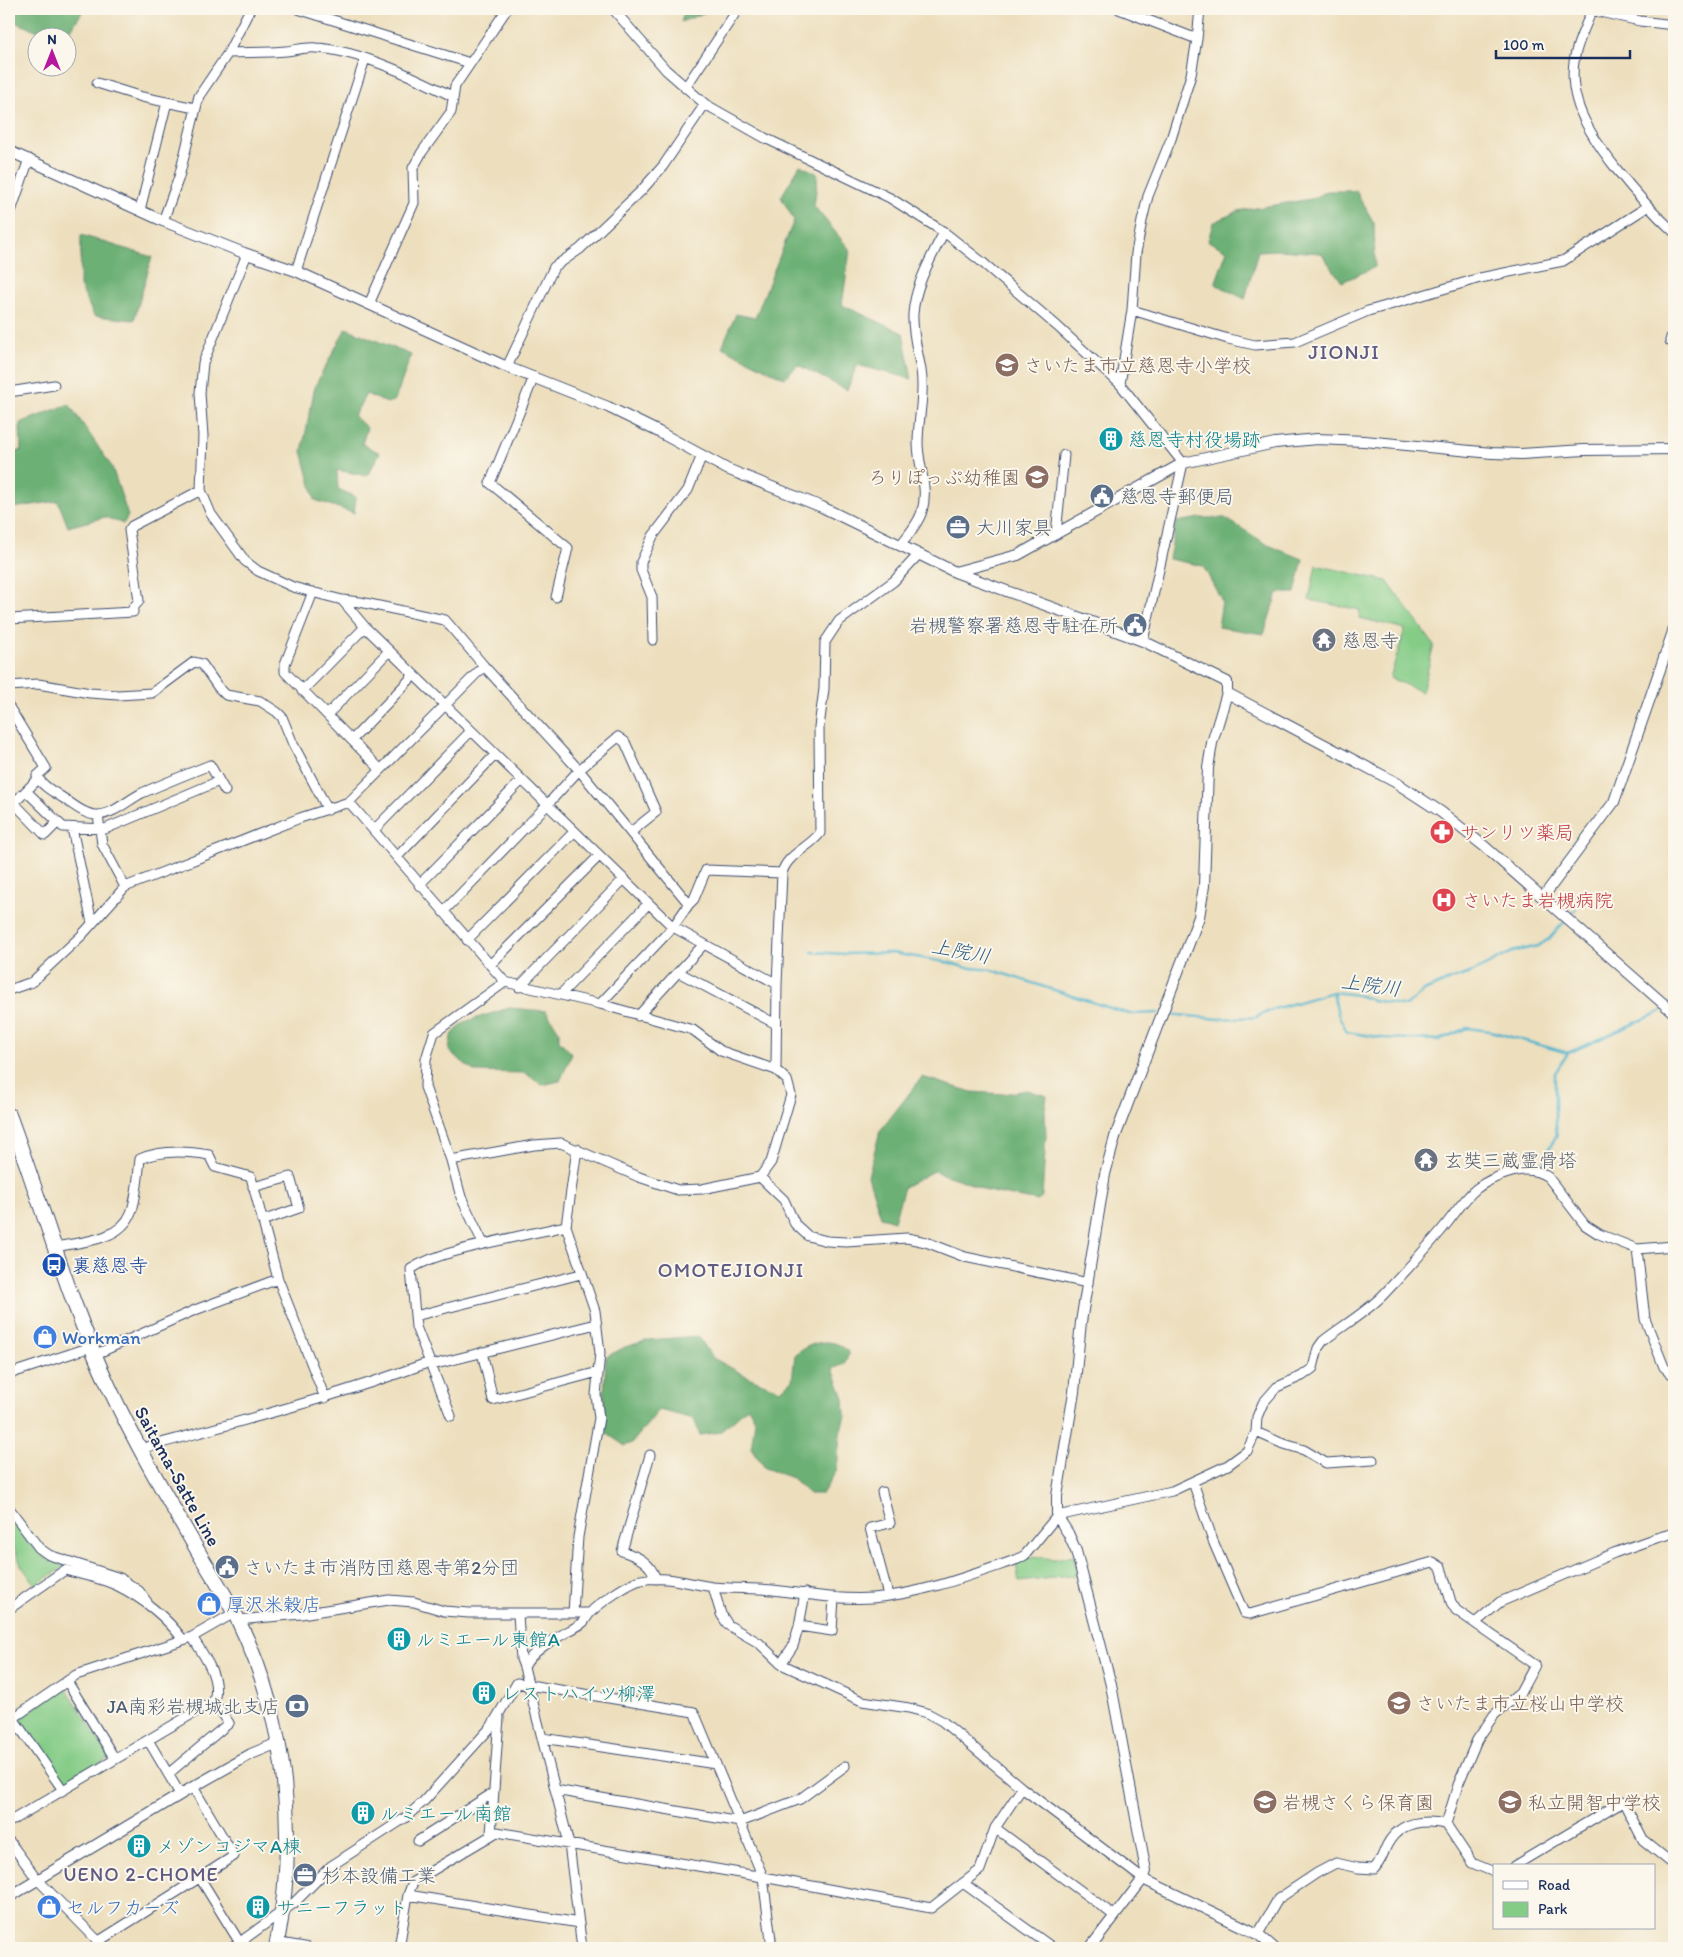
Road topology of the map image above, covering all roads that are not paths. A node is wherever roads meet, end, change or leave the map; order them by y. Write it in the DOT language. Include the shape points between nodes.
graph roads {
  1 [pos="250,9"];
  2 [pos="298,9"];
  3 [pos="507,9"];
  4 [pos="613,9"];
  5 [pos="738,9"];
  6 [pos="1119,9"];
  7 [pos="1200,9"];
  8 [pos="1591,10"];
  9 [pos="1674,25"];
  10 [pos="1198,39"];
  11 [pos="228,53"];
  12 [pos="366,59"];
  13 [pos="470,63"];
  14 [pos="97,83"];
  15 [pos="685,88"];
  16 [pos="452,96"];
  17 [pos="166,102"];
  18 [pos="705,104"];
  19 [pos="195,108"];
  20 [pos="9,151"];
  21 [pos="28,159"];
  22 [pos="1648,207"];
  23 [pos="140,210"];
  24 [pos="9,217"];
  25 [pos="163,221"];
  26 [pos="944,232"];
  27 [pos="1674,232"];
  28 [pos="248,254"];
  29 [pos="296,271"];
  30 [pos="370,304"];
  31 [pos="1132,310"];
  32 [pos="1674,327"];
  33 [pos="1674,342"];
  34 [pos="507,366"];
  35 [pos="534,377"];
  36 [pos="54,384"];
  37 [pos="1120,384"];
  38 [pos="9,392"];
  39 [pos="1674,449"];
  40 [pos="702,455"];
  41 [pos="1064,455"];
  42 [pos="1183,463"];
  43 [pos="201,490"];
  44 [pos="1056,534"];
  45 [pos="900,546"];
  46 [pos="918,555"];
  47 [pos="955,572"];
  48 [pos="313,592"];
  49 [pos="556,597"];
  50 [pos="342,600"];
  51 [pos="9,619"];
  52 [pos="365,627"];
  53 [pos="1674,628"];
  54 [pos="653,640"];
  55 [pos="1143,641"];
  56 [pos="389,651"];
  57 [pos="484,666"];
  58 [pos="414,675"];
  59 [pos="9,686"];
  60 [pos="302,691"];
  61 [pos="1227,693"];
  62 [pos="444,705"];
  63 [pos="9,707"];
  64 [pos="327,715"];
  65 [pos="471,731"];
  66 [pos="352,740"];
  67 [pos="495,754"];
  68 [pos="380,769"];
  69 [pos="579,770"];
  70 [pos="38,779"];
  71 [pos="522,780"];
  72 [pos="219,781"];
  73 [pos="26,791"];
  74 [pos="225,791"];
  75 [pos="349,802"];
  76 [pos="547,805"];
  77 [pos="328,810"];
  78 [pos="98,815"];
  79 [pos="58,822"];
  80 [pos="72,828"];
  81 [pos="101,829"];
  82 [pos="374,830"];
  83 [pos="574,832"];
  84 [pos="631,832"];
  85 [pos="599,856"];
  86 [pos="397,857"];
  87 [pos="782,873"];
  88 [pos="624,880"];
  89 [pos="419,884"];
  90 [pos="125,887"];
  91 [pos="1543,897"];
  92 [pos="648,904"];
  93 [pos="689,904"];
  94 [pos="443,912"];
  95 [pos="92,923"];
  96 [pos="673,927"];
  97 [pos="467,940"];
  98 [pos="704,944"];
  99 [pos="490,965"];
  100 [pos="678,972"];
  101 [pos="505,982"];
  102 [pos="777,984"];
  103 [pos="519,987"];
  104 [pos="9,990"];
  105 [pos="560,995"];
  106 [pos="600,1004"];
  107 [pos="1674,1013"];
  108 [pos="638,1016"];
  109 [pos="776,1024"];
  110 [pos="776,1070"];
  111 [pos="9,1115"];
  112 [pos="578,1149"];
  113 [pos="451,1160"];
  114 [pos="760,1177"];
  115 [pos="253,1187"];
  116 [pos="262,1221"];
  117 [pos="566,1226"];
  118 [pos="483,1244"];
  119 [pos="1674,1246"];
  120 [pos="55,1247"];
  121 [pos="1637,1249"];
  122 [pos="581,1274"];
  123 [pos="278,1280"];
  124 [pos="1088,1283"];
  125 [pos="415,1316"];
  126 [pos="596,1324"];
  127 [pos="93,1351"];
  128 [pos="482,1352"];
  129 [pos="431,1364"];
  130 [pos="598,1372"];
  131 [pos="9,1374"];
  132 [pos="1674,1376"];
  133 [pos="324,1398"];
  134 [pos="451,1416"];
  135 [pos="1256,1432"];
  136 [pos="140,1449"];
  137 [pos="650,1455"];
  138 [pos="1373,1460"];
  139 [pos="1193,1482"];
  140 [pos="882,1492"];
  141 [pos="9,1508"];
  142 [pos="1057,1516"];
  143 [pos="1674,1533"];
  144 [pos="656,1579"];
  145 [pos="713,1587"];
  146 [pos="804,1594"];
  147 [pos="888,1595"];
  148 [pos="834,1597"];
  149 [pos="150,1606"];
  150 [pos="9,1609"];
  151 [pos="590,1613"];
  152 [pos="518,1614"];
  153 [pos="573,1614"];
  154 [pos="236,1616"];
  155 [pos="1475,1623"];
  156 [pos="799,1626"];
  157 [pos="188,1638"];
  158 [pos="781,1664"];
  159 [pos="524,1667"];
  160 [pos="67,1681"];
  161 [pos="529,1685"];
  162 [pos="214,1701"];
  163 [pos="500,1714"];
  164 [pos="11,1719"];
  165 [pos="542,1738"];
  166 [pos="148,1740"];
  167 [pos="278,1743"];
  168 [pos="115,1760"];
  169 [pos="716,1764"];
  170 [pos="845,1766"];
  171 [pos="168,1774"];
  172 [pos="193,1787"];
  173 [pos="1022,1788"];
  174 [pos="62,1790"];
  175 [pos="555,1790"];
  176 [pos="493,1793"];
  177 [pos="180,1794"];
  178 [pos="9,1822"];
  179 [pos="740,1822"];
  180 [pos="1446,1824"];
  181 [pos="995,1828"];
  182 [pos="491,1834"];
  183 [pos="9,1841"];
  184 [pos="418,1841"];
  185 [pos="569,1844"];
  186 [pos="1517,1864"];
  187 [pos="1674,1865"];
  188 [pos="1493,1872"];
  189 [pos="763,1877"];
  190 [pos="200,1878"];
  191 [pos="1143,1879"];
  192 [pos="37,1880"];
  193 [pos="963,1883"];
  194 [pos="408,1895"];
  195 [pos="9,1896"];
  196 [pos="284,1909"];
  197 [pos="1115,1916"];
  198 [pos="579,1923"];
  199 [pos="1258,1934"];
  200 [pos="102,1945"];
  201 [pos="236,1945"];
  202 [pos="277,1946"];
  203 [pos="306,1948"];
  204 [pos="399,1948"];
  205 [pos="582,1948"];
  206 [pos="772,1948"];
  207 [pos="1053,1948"];
  208 [pos="1090,1948"];
  209 [pos="1274,1948"];
  1 -- 11 [label="street"];
  2 -- 13 [label="street"];
  3 -- 13 [label="street"];
  4 -- 15 [label="street"];
  5 -- 15 [label="street"];
  6 -- 10 [label="street"];
  7 -- 10 [label="street"];
  8 -- 9 [label="street"];
  8 -- 22 [label="street" via="1575,56 1577,103 1600,147"];
  10 -- 31 [label="street" via="1191,76 1171,139 1148,196 1136,253"];
  11 -- 12 [label="street" via="315,48"];
  11 -- 19 [label="street" via="203,89"];
  12 -- 16 [label="street"];
  12 -- 29 [label="street"];
  13 -- 16 [label="street"];
  14 -- 17 [label="street"];
  15 -- 18 [label="street"];
  16 -- 30 [label="street" via="451,112 413,168 414,203"];
  17 -- 19 [label="street"];
  17 -- 23 [label="street"];
  18 -- 26 [label="street" via="765,138 890,198"];
  18 -- 34 [label="street" via="641,191 580,249 554,267"];
  19 -- 25 [label="street" via="183,163"];
  20 -- 21 [label="street"];
  21 -- 23 [label="street"];
  21 -- 24 [label="street"];
  22 -- 27 [label="street"];
  22 -- 31 [label="street" via="1563,261 1480,278 1368,311 1295,342 1255,345"];
  23 -- 25 [label="street"];
  25 -- 28 [label="street"];
  26 -- 37 [label="street" via="1057,326"];
  26 -- 45 [label="street" via="925,271 913,313 913,330 922,371 918,443 925,493 922,512"];
  28 -- 29 [label="street"];
  28 -- 43 [label="street" via="203,363 200,393 203,436"];
  29 -- 30 [label="street"];
  30 -- 34 [label="street"];
  31 -- 37 [label="street"];
  32 -- 33 [label="street" via="1670,341"];
  34 -- 35 [label="street"];
  35 -- 40 [label="street" via="608,407"];
  35 -- 49 [label="street" via="490,483 568,548"];
  36 -- 38 [label="street"];
  37 -- 42 [label="street"];
  39 -- 42 [label="street" via="1502,453 1317,439 1275,443"];
  40 -- 45 [label="street" via="757,482 822,507"];
  40 -- 54 [label="street" via="688,490 653,536 641,562 652,597"];
  41 -- 44 [label="street"];
  42 -- 44 [label="street"];
  42 -- 55 [label="street"];
  43 -- 48 [label="street" via="211,514 245,561 275,579"];
  43 -- 51 [label="street" via="129,530 139,601 133,608 134,612"];
  44 -- 47 [label="street" via="1018,555"];
  45 -- 46 [label="street"];
  46 -- 47 [label="street"];
  46 -- 87 [label="street" via="894,581 839,621 825,642 819,726 820,833 790,859"];
  47 -- 55 [label="street"];
  48 -- 50 [label="street"];
  48 -- 60 [label="street" via="285,672"];
  50 -- 52 [label="street"];
  50 -- 57 [label="street" via="445,620"];
  52 -- 56 [label="street"];
  52 -- 60 [label="street"];
  53 -- 91 [label="street" via="1614,802"];
  55 -- 61 [label="street" via="1227,682"];
  56 -- 58 [label="street"];
  56 -- 64 [label="street"];
  57 -- 62 [label="street"];
  57 -- 69 [label="street"];
  58 -- 62 [label="street"];
  58 -- 66 [label="street"];
  59 -- 77 [label="street" via="38,684 118,695 152,693 194,662 202,664 226,695 260,701 282,717"];
  60 -- 64 [label="street"];
  61 -- 91 [label="street" via="1395,782 1441,812"];
  61 -- 124 [label="street" via="1208,768 1204,886 1198,917 1115,1137 1104,1174"];
  62 -- 65 [label="street"];
  62 -- 68 [label="street"];
  63 -- 70 [label="street" via="46,768 37,776"];
  64 -- 66 [label="street"];
  65 -- 67 [label="street"];
  65 -- 82 [label="street"];
  66 -- 68 [label="street"];
  67 -- 71 [label="street"];
  67 -- 86 [label="street"];
  68 -- 75 [label="street"];
  69 -- 76 [label="street"];
  69 -- 84 [label="street"];
  69 -- 84 [label="street" via="615,739 621,738 625,742 656,812"];
  70 -- 73 [label="street"];
  70 -- 78 [label="street" via="75,806"];
  71 -- 76 [label="street"];
  71 -- 89 [label="street"];
  72 -- 74 [label="street"];
  72 -- 78 [label="street" via="210,765"];
  72 -- 81 [label="street"];
  73 -- 79 [label="street"];
  73 -- 79 [label="street" via="14,803 44,835"];
  75 -- 77 [label="street"];
  75 -- 82 [label="street"];
  76 -- 83 [label="street"];
  76 -- 94 [label="street"];
  77 -- 90 [label="street"];
  78 -- 81 [label="street"];
  79 -- 80 [label="street" via="63,827"];
  80 -- 81 [label="street"];
  80 -- 95 [label="street"];
  81 -- 90 [label="street" via="102,844"];
  82 -- 86 [label="street"];
  83 -- 85 [label="street"];
  83 -- 97 [label="street"];
  84 -- 93 [label="street"];
  85 -- 88 [label="street"];
  85 -- 99 [label="street"];
  86 -- 89 [label="street"];
  87 -- 93 [label="street" via="706,870"];
  87 -- 102 [label="street"];
  88 -- 92 [label="street"];
  88 -- 103 [label="street"];
  89 -- 94 [label="street"];
  90 -- 95 [label="street"];
  91 -- 107 [label="street"];
  92 -- 96 [label="street"];
  92 -- 105 [label="street"];
  93 -- 96 [label="street"];
  94 -- 97 [label="street"];
  95 -- 104 [label="street" via="32,982"];
  96 -- 98 [label="street"];
  96 -- 106 [label="street"];
  97 -- 99 [label="street"];
  98 -- 100 [label="street"];
  98 -- 102 [label="street"];
  99 -- 101 [label="street"];
  100 -- 108 [label="street"];
  100 -- 109 [label="street"];
  101 -- 103 [label="street"];
  101 -- 113 [label="street" via="434,1033 426,1059 425,1086"];
  102 -- 109 [label="street"];
  103 -- 105 [label="street"];
  105 -- 106 [label="street"];
  106 -- 108 [label="street"];
  108 -- 110 [label="street" via="693,1030 721,1051"];
  109 -- 110 [label="street"];
  110 -- 114 [label="street" via="787,1080 791,1095 771,1162"];
  111 -- 120 [label="main road, Saitama-Satte Line"];
  112 -- 113 [label="street" via="561,1143 543,1144"];
  112 -- 114 [label="street" via="639,1177 678,1190 702,1189"];
  112 -- 117 [label="street"];
  113 -- 118 [label="street" via="461,1197"];
  114 -- 124 [label="street" via="784,1200 795,1224 808,1236 846,1242 907,1238 965,1257"];
  115 -- 116 [label="street"];
  115 -- 116 [label="street" via="290,1177 299,1208"];
  115 -- 120 [label="street" via="251,1177 215,1167 209,1155 187,1151 149,1155 140,1159 130,1216 118,1231"];
  116 -- 123 [label="street"];
  117 -- 118 [label="street"];
  117 -- 122 [label="street"];
  118 -- 125 [label="street" via="411,1269"];
  119 -- 121 [label="street"];
  120 -- 127 [label="main road, Saitama-Satte Line"];
  121 -- 132 [label="street" via="1645,1319 1664,1367"];
  121 -- 135 [label="street" via="1585,1225 1548,1177 1540,1172 1519,1170 1492,1178 1461,1203 1382,1296 1323,1341 1313,1368 1277,1387 1263,1403"];
  122 -- 125 [label="street"];
  122 -- 126 [label="street"];
  123 -- 127 [label="street"];
  123 -- 133 [label="street"];
  124 -- 142 [label="street" via="1058,1487"];
  125 -- 129 [label="street" via="416,1327"];
  126 -- 128 [label="street"];
  126 -- 130 [label="street" via="600,1353"];
  127 -- 131 [label="street"];
  127 -- 136 [label="main road, Saitama-Satte Line"];
  128 -- 129 [label="street"];
  128 -- 130 [label="street" via="493,1400"];
  129 -- 133 [label="street"];
  129 -- 134 [label="street"];
  130 -- 153 [label="street" via="599,1418 578,1537"];
  133 -- 136 [label="street"];
  135 -- 138 [label="street" via="1304,1450 1326,1463"];
  135 -- 139 [label="street" via="1247,1451 1228,1465"];
  136 -- 154 [label="main road, Saitama-Satte Line"];
  137 -- 144 [label="street" via="622,1551 648,1563"];
  139 -- 142 [label="street" via="1172,1491"];
  139 -- 155 [label="street" via="1213,1541 1244,1613 1250,1614 1433,1562 1441,1567 1456,1610"];
  140 -- 147 [label="street" via="890,1523 870,1528"];
  141 -- 149 [label="street" via="39,1548 49,1555 120,1578 139,1591"];
  142 -- 147 [label="street" via="1026,1555 1018,1559 950,1582"];
  142 -- 191 [label="street" via="1076,1551 1110,1685 1146,1871"];
  143 -- 155 [label="street" via="1614,1553 1500,1602"];
  144 -- 145 [label="street"];
  144 -- 151 [label="street" via="640,1580"];
  145 -- 146 [label="street"];
  145 -- 158 [label="street" via="728,1625 759,1643"];
  146 -- 148 [label="street"];
  146 -- 156 [label="street"];
  147 -- 148 [label="street" via="853,1599"];
  148 -- 156 [label="street" via="832,1631"];
  149 -- 150 [label="street" via="117,1585 65,1570"];
  149 -- 157 [label="street"];
  151 -- 153 [label="street"];
  151 -- 159 [label="street" via="584,1622 547,1644"];
  152 -- 153 [label="street"];
  152 -- 154 [label="street" via="469,1614 389,1600 301,1614"];
  152 -- 159 [label="street"];
  154 -- 157 [label="street"];
  154 -- 167 [label="main road, Saitama-Satte Line" via="262,1680"];
  155 -- 180 [label="street" via="1535,1665 1520,1693 1494,1715 1477,1740"];
  156 -- 158 [label="street" via="793,1646"];
  157 -- 160 [label="street" via="76,1675"];
  157 -- 162 [label="street" via="209,1663 216,1696"];
  158 -- 173 [label="street" via="862,1701 927,1713 942,1721"];
  159 -- 161 [label="street"];
  160 -- 164 [label="street"];
  160 -- 168 [label="street"];
  161 -- 163 [label="street" via="517,1683"];
  161 -- 165 [label="street"];
  161 -- 169 [label="street" via="694,1712"];
  162 -- 166 [label="street"];
  162 -- 171 [label="street" via="229,1723"];
  163 -- 176 [label="street"];
  163 -- 196 [label="street" via="424,1801 331,1866"];
  164 -- 174 [label="street"];
  165 -- 169 [label="street"];
  165 -- 175 [label="street"];
  166 -- 168 [label="street"];
  166 -- 171 [label="street"];
  167 -- 172 [label="street" via="251,1754"];
  167 -- 196 [label="main road, Saitama-Satte Line" via="287,1811"];
  168 -- 174 [label="street"];
  169 -- 179 [label="street"];
  170 -- 179 [label="street" via="800,1799"];
  171 -- 177 [label="street"];
  172 -- 177 [label="street"];
  172 -- 190 [label="street" via="234,1856"];
  173 -- 181 [label="street"];
  173 -- 191 [label="street"];
  174 -- 178 [label="street"];
  175 -- 179 [label="street"];
  175 -- 185 [label="street"];
  176 -- 182 [label="street"];
  176 -- 184 [label="street"];
  177 -- 192 [label="street"];
  179 -- 189 [label="street"];
  180 -- 188 [label="street" via="1472,1862"];
  180 -- 199 [label="street" via="1432,1821 1403,1826 1393,1835 1374,1869 1336,1863 1317,1873 1278,1900"];
  181 -- 193 [label="street" via="980,1870"];
  181 -- 197 [label="street"];
  182 -- 185 [label="street" via="497,1832"];
  182 -- 194 [label="street" via="413,1882"];
  183 -- 192 [label="street"];
  185 -- 189 [label="street"];
  185 -- 198 [label="street"];
  186 -- 187 [label="street" via="1623,1801 1643,1840"];
  189 -- 193 [label="street" via="931,1908"];
  189 -- 206 [label="street"];
  190 -- 200 [label="street"];
  190 -- 201 [label="street"];
  191 -- 197 [label="street"];
  191 -- 199 [label="street"];
  192 -- 195 [label="street"];
  192 -- 200 [label="street"];
  193 -- 207 [label="street"];
  194 -- 198 [label="street"];
  194 -- 204 [label="street"];
  196 -- 201 [label="street"];
  196 -- 202 [label="main road, Saitama-Satte Line"];
  197 -- 208 [label="street"];
  198 -- 205 [label="street"];
  199 -- 209 [label="street"];
  202 -- 203 [label="street"];
}
